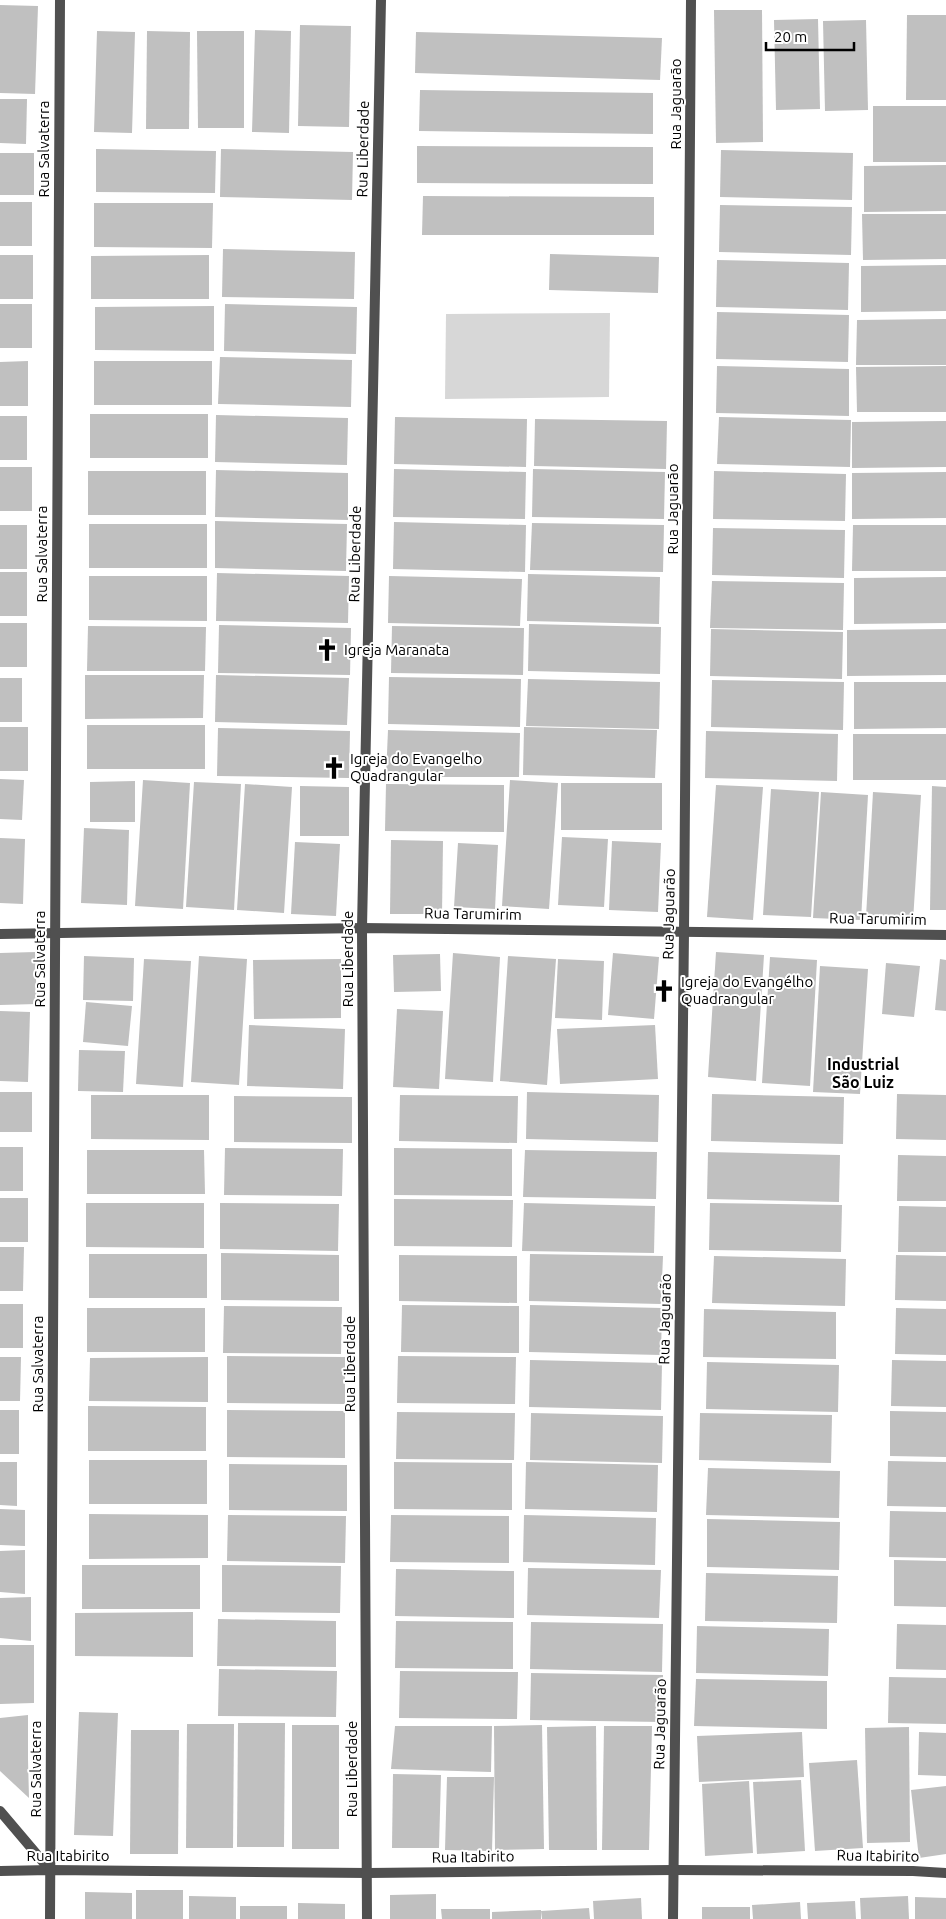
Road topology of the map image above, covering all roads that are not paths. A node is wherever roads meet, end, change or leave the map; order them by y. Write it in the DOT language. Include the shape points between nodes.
graph roads {
  1 [pos="60,0"];
  2 [pos="381,0"];
  3 [pos="692,0"];
  4 [pos="362,928"];
  5 [pos="684,932"];
  6 [pos="56,933"];
  7 [pos="0,934"];
  8 [pos="946,935"];
  9 [pos="0,1811"];
  10 [pos="50,1870"];
  11 [pos="673,1870"];
  12 [pos="0,1871"];
  13 [pos="368,1873"];
  14 [pos="946,1873"];
  15 [pos="50,1919"];
  16 [pos="367,1919"];
  17 [pos="673,1919"];
  1 -- 6 [label="street, Rua Salvaterra"];
  2 -- 4 [label="street, Rua Liberdade"];
  3 -- 5 [label="street, Rua Jaguarão"];
  4 -- 5 [label="street, Rua Tarumirim"];
  4 -- 6 [label="street, Rua Tarumirim"];
  4 -- 13 [label="street, Rua Liberdade"];
  5 -- 8 [label="street, Rua Tarumirim"];
  5 -- 11 [label="street, Rua Jaguarão"];
  6 -- 7 [label="street, Rua Tarumirim"];
  6 -- 10 [label="street, Rua Salvaterra"];
  9 -- 10 [label="street"];
  10 -- 12 [label="street, Rua Itabirito"];
  10 -- 13 [label="street, Rua Itabirito"];
  10 -- 15 [label="street, Rua Salvaterra"];
  11 -- 13 [label="street, Rua Itabirito"];
  11 -- 14 [label="street, Rua Itabirito"];
  11 -- 17 [label="street, Rua Jaguarão"];
  13 -- 16 [label="street, Rua Liberdade"];
}
